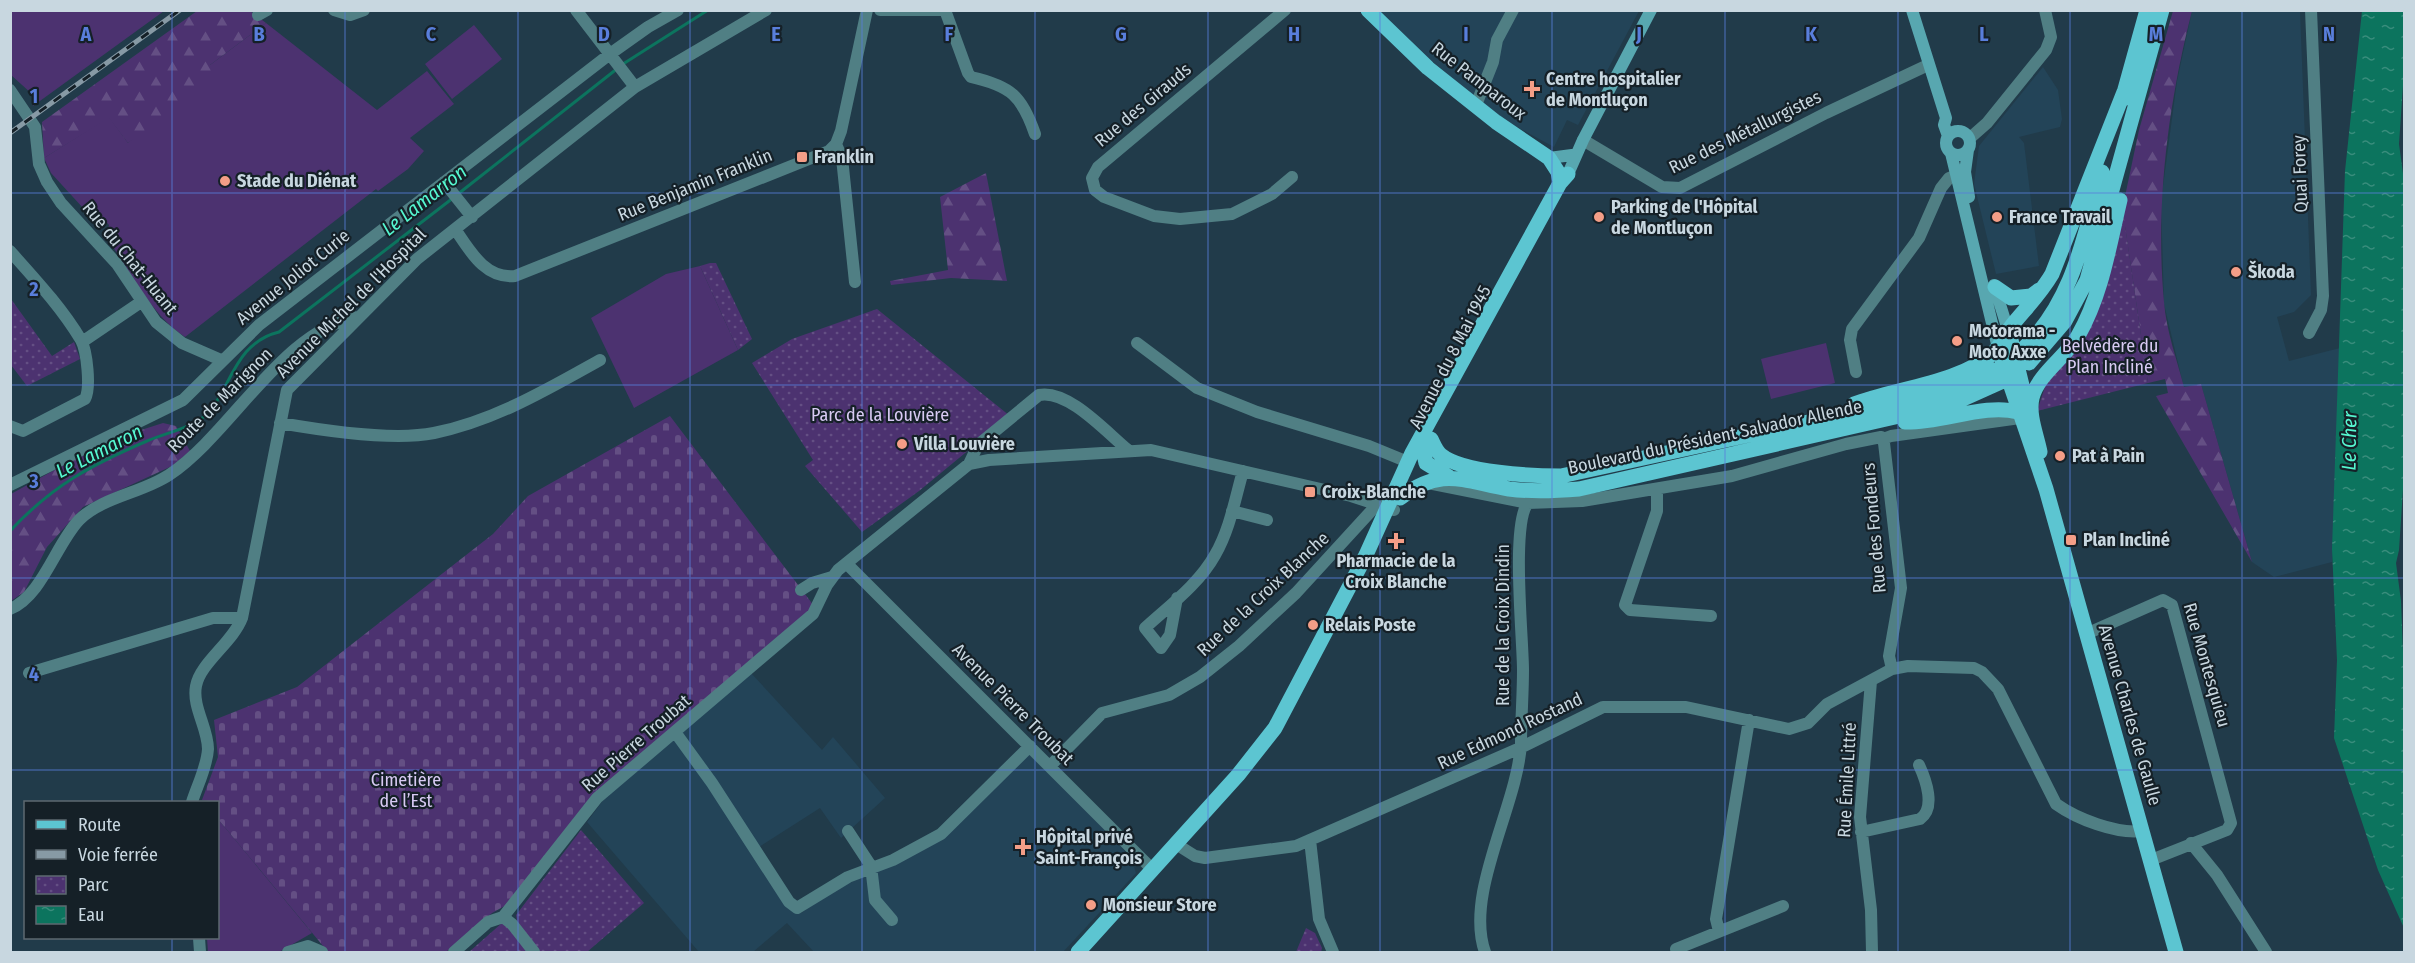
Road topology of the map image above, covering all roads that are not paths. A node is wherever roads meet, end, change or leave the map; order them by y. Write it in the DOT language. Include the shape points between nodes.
graph roads {
  1 [pos="334,10"];
  2 [pos="364,10"];
  3 [pos="576,10"];
  4 [pos="678,10"];
  5 [pos="766,10"];
  6 [pos="867,10"];
  7 [pos="880,10"];
  8 [pos="944,10"];
  9 [pos="1285,10"];
  10 [pos="1368,10"];
  11 [pos="1514,10"];
  12 [pos="1651,10"];
  13 [pos="1912,10"];
  14 [pos="2045,10"];
  15 [pos="2147,10"];
  16 [pos="2162,10"];
  17 [pos="2311,10"];
  18 [pos="613,59"];
  19 [pos="1928,65"];
  20 [pos="635,87"];
  21 [pos="10,90"];
  22 [pos="2124,92"];
  23 [pos="1476,105"];
  24 [pos="1946,118"];
  25 [pos="2132,120"];
  26 [pos="1035,134"];
  27 [pos="1948,136"];
  28 [pos="1583,140"];
  29 [pos="1966,140"];
  30 [pos="837,144"];
  31 [pos="1951,153"];
  32 [pos="1572,155"];
  33 [pos="1549,158"];
  34 [pos="1961,173"];
  35 [pos="1562,176"];
  36 [pos="1292,177"];
  37 [pos="447,186"];
  38 [pos="472,217"];
  39 [pos="454,229"];
  40 [pos="10,251"];
  41 [pos="1509,277"];
  42 [pos="855,282"];
  43 [pos="1989,283"];
  44 [pos="2046,285"];
  45 [pos="141,302"];
  46 [pos="358,317"];
  47 [pos="2309,333"];
  48 [pos="82,342"];
  49 [pos="1137,344"];
  50 [pos="1999,354"];
  51 [pos="221,360"];
  52 [pos="600,360"];
  53 [pos="1856,372"];
  54 [pos="2048,373"];
  55 [pos="2021,375"];
  56 [pos="1987,410"];
  57 [pos="2022,418"];
  58 [pos="1881,421"];
  59 [pos="280,423"];
  60 [pos="10,426"];
  61 [pos="1431,439"];
  62 [pos="1886,439"];
  63 [pos="1128,450"];
  64 [pos="969,464"];
  65 [pos="1462,465"];
  66 [pos="1419,466"];
  67 [pos="2043,467"];
  68 [pos="1243,471"];
  69 [pos="10,485"];
  70 [pos="2046,489"];
  71 [pos="1657,490"];
  72 [pos="1528,503"];
  73 [pos="1388,509"];
  74 [pos="1232,511"];
  75 [pos="1267,520"];
  76 [pos="847,564"];
  77 [pos="832,578"];
  78 [pos="801,590"];
  79 [pos="1177,598"];
  80 [pos="10,609"];
  81 [pos="1711,616"];
  82 [pos="242,618"];
  83 [pos="2086,634"];
  84 [pos="1892,669"];
  85 [pos="29,673"];
  86 [pos="1871,681"];
  87 [pos="1749,720"];
  88 [pos="675,732"];
  89 [pos="1030,746"];
  90 [pos="1520,748"];
  91 [pos="1919,765"];
  92 [pos="1050,766"];
  93 [pos="192,801"];
  94 [pos="848,831"];
  95 [pos="2142,831"];
  96 [pos="1861,832"];
  97 [pos="1310,840"];
  98 [pos="2191,843"];
  99 [pos="1176,844"];
  100 [pos="2151,860"];
  101 [pos="871,866"];
  102 [pos="1153,870"];
  103 [pos="1783,906"];
  104 [pos="503,917"];
  105 [pos="892,920"];
  106 [pos="1719,931"];
  107 [pos="1676,949"];
  108 [pos="288,952"];
  109 [pos="322,952"];
  110 [pos="454,952"];
  111 [pos="534,952"];
  112 [pos="1078,952"];
  113 [pos="1333,952"];
  114 [pos="1485,952"];
  115 [pos="1872,952"];
  116 [pos="2176,952"];
  117 [pos="2266,952"];
  1 -- 2 [label="street" via="351,15"];
  3 -- 18 [label="street"];
  4 -- 18 [label="street, Avenue Joliot Curie" via="648,27"];
  5 -- 20 [label="street, Avenue Michel de l'Hospital"];
  6 -- 30 [label="street"];
  7 -- 8 [label="street"];
  8 -- 26 [label="street" via="968,73 1001,84 1011,92 1029,116"];
  9 -- 36 [label="street, Rue des Girauds" via="1098,167 1092,178 1095,190 1104,197 1154,216 1180,219 1232,214 1272,194"];
  10 -- 23 [label="main road, Rue Pamparoux" via="1428,68"];
  11 -- 23 [label="street" via="1497,40"];
  12 -- 28 [label="main road, Avenue du 8 Mai 1945"];
  13 -- 19 [label="main road"];
  14 -- 29 [label="street" via="2051,37 2046,50 1988,123"];
  15 -- 22 [label="main road"];
  16 -- 25 [label="main road"];
  17 -- 47 [label="street, Quai Forey" via="2323,296 2321,310"];
  18 -- 20 [label="street"];
  18 -- 37 [label="street, Avenue Joliot Curie"];
  19 -- 24 [label="main road"];
  19 -- 28 [label="street, Rue des Métallurgistes" via="1680,188 1662,187"];
  20 -- 38 [label="street, Avenue Michel de l'Hospital"];
  21 -- 45 [label="street, Rue du Chat-Huant" via="35,127 39,164 47,182 117,264"];
  22 -- 44 [label="main road"];
  22 -- 55 [label="main road" via="2073,273"];
  23 -- 33 [label="main road, Rue Pamparoux"];
  24 -- 27 [label="main road"];
  24 -- 29 [label="main road"];
  25 -- 54 [label="main road" via="2121,195 2097,298 2077,337"];
  25 -- 55 [label="main road" via="2086,280 2065,321"];
  27 -- 29 [label="main road" via="1953,131"];
  27 -- 31 [label="main road" via="1946,146"];
  28 -- 32 [label="main road, Avenue du 8 Mai 1945"];
  28 -- 35 [label="main road, Avenue du 8 Mai 1945"];
  29 -- 31 [label="main road" via="1962,154"];
  29 -- 34 [label="main road, Avenue Charles de Gaulle"];
  30 -- 39 [label="street, Rue Benjamin Franklin" via="829,151 515,276 504,278 491,273"];
  30 -- 42 [label="street" via="842,158"];
  31 -- 34 [label="main road, Avenue Charles de Gaulle"];
  32 -- 33 [label="main road"];
  32 -- 35 [label="main road, Avenue du 8 Mai 1945"];
  33 -- 35 [label="main road, Rue Pamparoux"];
  34 -- 43 [label="main road, Avenue Charles de Gaulle"];
  34 -- 53 [label="street" via="1941,188 1913,247 1852,329 1850,340"];
  35 -- 41 [label="main road, Avenue du 8 Mai 1945"];
  37 -- 38 [label="street"];
  37 -- 51 [label="street, Avenue Joliot Curie" via="259,325"];
  38 -- 39 [label="street, Avenue Michel de l'Hospital"];
  39 -- 46 [label="street, Avenue Michel de l'Hospital"];
  40 -- 48 [label="street" via="42,286"];
  41 -- 61 [label="main road, Avenue du 8 Mai 1945" via="1503,300"];
  41 -- 66 [label="main road, Avenue du 8 Mai 1945" via="1449,388"];
  43 -- 44 [label="main road" via="2004,296 2018,298 2031,296"];
  43 -- 50 [label="main road, Avenue Charles de Gaulle"];
  43 -- 50 [label="main road, Avenue Charles de Gaulle"];
  44 -- 50 [label="main road"];
  45 -- 48 [label="street"];
  45 -- 51 [label="street, Rue du Chat-Huant" via="170,334"];
  46 -- 59 [label="street, Avenue Michel de l'Hospital" via="287,390"];
  46 -- 80 [label="street, Route de Marignon" via="340,320 315,335 269,373 222,428 168,476 81,518 32,592"];
  48 -- 60 [label="street" via="90,390 85,399 23,431"];
  49 -- 66 [label="street" via="1197,388"];
  50 -- 55 [label="main road, Avenue Charles de Gaulle"];
  50 -- 55 [label="main road"];
  50 -- 58 [label="main road, Boulevard du Président Salvador Allende" via="1952,405"];
  50 -- 65 [label="main road, Boulevard du Président Salvador Allende" via="1948,390 1562,476 1523,476"];
  51 -- 69 [label="street, Avenue Joliot Curie" via="183,400"];
  52 -- 59 [label="street" via="518,405 433,434 396,435"];
  54 -- 55 [label="main road"];
  54 -- 67 [label="main road" via="2033,395 2031,408"];
  55 -- 56 [label="main road"];
  55 -- 57 [label="main road, Avenue Charles de Gaulle"];
  55 -- 67 [label="main road, Avenue Charles de Gaulle"];
  56 -- 57 [label="main road"];
  56 -- 58 [label="main road" via="1923,422"];
  57 -- 62 [label="street"];
  57 -- 67 [label="main road"];
  57 -- 70 [label="main road, Avenue Charles de Gaulle"];
  58 -- 66 [label="main road, Boulevard du Président Salvador Allende" via="1579,489 1530,491 1449,477"];
  59 -- 82 [label="street, Avenue Michel de l'Hospital"];
  61 -- 65 [label="main road, Boulevard du Président Salvador Allende" via="1442,456"];
  61 -- 66 [label="main road, Avenue du 8 Mai 1945"];
  62 -- 71 [label="street" via="1875,436 1732,476"];
  62 -- 84 [label="street, Rue des Fondeurs" via="1901,588 1889,656"];
  63 -- 64 [label="street"];
  63 -- 64 [label="street" via="1064,397 1048,393 1039,395 978,444"];
  63 -- 68 [label="street" via="1151,450"];
  64 -- 76 [label="street, Rue Pierre Troubat"];
  65 -- 66 [label="main road, Boulevard du Président Salvador Allende"];
  66 -- 72 [label="street"];
  66 -- 73 [label="main road, Boulevard du Président Salvador Allende"];
  66 -- 73 [label="main road, Avenue du 8 Mai 1945"];
  67 -- 70 [label="main road, Avenue Charles de Gaulle"];
  68 -- 73 [label="street" via="1351,496"];
  68 -- 74 [label="street"];
  70 -- 83 [label="main road, Avenue Charles de Gaulle"];
  71 -- 72 [label="street" via="1582,501"];
  71 -- 81 [label="street" via="1657,511 1624,605 1630,610"];
  72 -- 90 [label="street, Rue de la Croix Dindin" via="1521,516 1519,569 1523,672"];
  73 -- 92 [label="street, Rue de la Croix Blanche" via="1208,671 1169,695 1102,713"];
  73 -- 99 [label="main road, Avenue du 8 Mai 1945" via="1275,728"];
  74 -- 75 [label="street"];
  74 -- 79 [label="street" via="1215,556"];
  76 -- 77 [label="street, Rue Pierre Troubat"];
  76 -- 89 [label="street, Avenue Pierre Troubat"];
  77 -- 78 [label="street"];
  77 -- 88 [label="street, Rue Pierre Troubat" via="813,614"];
  82 -- 85 [label="street" via="213,618"];
  82 -- 93 [label="street, Avenue Michel de l'Hospital" via="196,686 208,750"];
  83 -- 95 [label="main road, Avenue Charles de Gaulle"];
  83 -- 98 [label="street, Rue Montesquieu" via="2163,600 2172,604 2231,828"];
  84 -- 86 [label="street, Rue Edmond Rostand"];
  84 -- 95 [label="street" via="1974,668 1982,672 1998,689 2056,804 2127,832"];
  86 -- 87 [label="street, Rue Edmond Rostand" via="1827,704 1799,728 1780,728"];
  86 -- 96 [label="street, Rue Émile Littré"];
  87 -- 90 [label="street, Rue Edmond Rostand" via="1686,707 1604,707"];
  87 -- 106 [label="street" via="1716,919"];
  88 -- 101 [label="street" via="793,906 801,908"];
  88 -- 104 [label="street, Rue Pierre Troubat" via="597,798"];
  89 -- 92 [label="street, Avenue Pierre Troubat"];
  89 -- 101 [label="street" via="940,834 893,860"];
  90 -- 97 [label="street, Rue Edmond Rostand"];
  90 -- 114 [label="street, Rue de la Croix Dindin" via="1484,887 1481,940"];
  91 -- 96 [label="street" via="1928,803 1925,815"];
  92 -- 102 [label="street, Avenue Pierre Troubat"];
  94 -- 101 [label="street"];
  95 -- 100 [label="main road, Avenue Charles de Gaulle"];
  96 -- 115 [label="street, Rue Émile Littré"];
  97 -- 99 [label="street, Rue Edmond Rostand" via="1296,846 1205,858"];
  97 -- 113 [label="street" via="1319,920"];
  98 -- 100 [label="street"];
  98 -- 117 [label="street" via="2217,875"];
  99 -- 102 [label="main road, Avenue du 8 Mai 1945"];
  100 -- 116 [label="main road, Avenue Charles de Gaulle"];
  101 -- 105 [label="street" via="875,900"];
  102 -- 112 [label="main road, Avenue du 8 Mai 1945"];
  103 -- 106 [label="street"];
  104 -- 110 [label="street, Rue Pierre Troubat" via="488,922"];
  104 -- 111 [label="street"];
  106 -- 107 [label="street"];
  108 -- 109 [label="street" via="308,946"];
}
